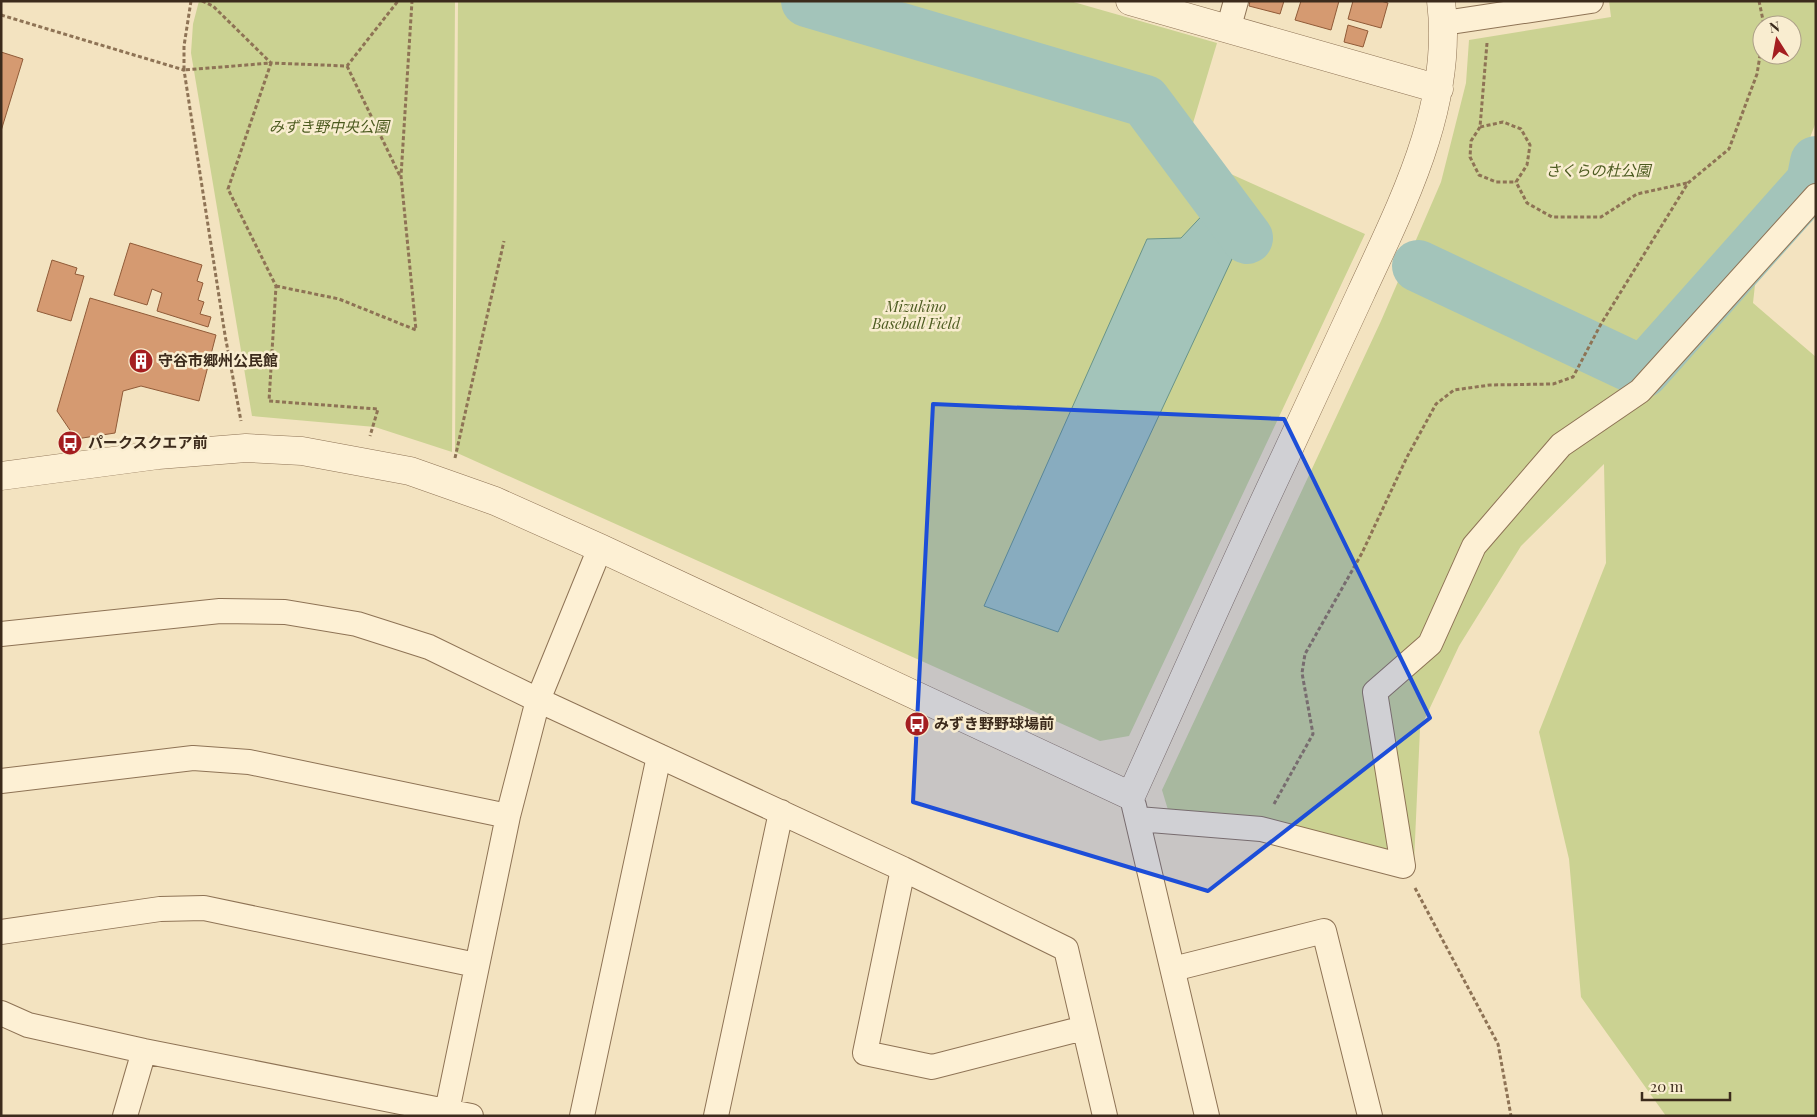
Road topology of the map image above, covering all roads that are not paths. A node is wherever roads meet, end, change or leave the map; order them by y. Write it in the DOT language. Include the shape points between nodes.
graph roads {
  1 [pos="1130,1"];
  2 [pos="1236,1"];
  3 [pos="1592,1"];
  4 [pos="1443,12"];
  5 [pos="1228,30"];
  6 [pos="1439,89"];
  7 [pos="1816,196"];
  8 [pos="1,476"];
  9 [pos="600,548"];
  10 [pos="1,634"];
  11 [pos="538,700"];
  12 [pos="659,756"];
  13 [pos="1,782"];
  14 [pos="1135,807"];
  15 [pos="781,812"];
  16 [pos="508,816"];
  17 [pos="902,868"];
  18 [pos="1,932"];
  19 [pos="476,965"];
  20 [pos="1173,969"];
  21 [pos="1,1014"];
  22 [pos="1084,1028"];
  23 [pos="144,1051"];
  24 [pos="446,1113"];
  25 [pos="125,1116"];
  26 [pos="471,1116"];
  27 [pos="582,1116"];
  28 [pos="716,1116"];
  29 [pos="1105,1116"];
  30 [pos="1207,1116"];
  31 [pos="1370,1116"];
  1 -- 5 [label="street"];
  2 -- 5 [label="street"];
  3 -- 4 [label="street" via="1490,15"];
  4 -- 6 [label="street"];
  5 -- 6 [label="street"];
  6 -- 14 [label="street" via="1428,132 1392,226 1272,484"];
  7 -- 14 [label="street" via="1640,391 1561,445 1474,546 1430,644 1375,692 1402,866 1260,829"];
  8 -- 9 [label="street" via="158,455 246,448 302,451 410,471 495,501"];
  9 -- 11 [label="street"];
  9 -- 14 [label="street"];
  10 -- 11 [label="street" via="220,611 285,612 357,624 429,647"];
  11 -- 12 [label="street"];
  11 -- 16 [label="street"];
  12 -- 15 [label="street"];
  12 -- 27 [label="street"];
  13 -- 16 [label="street" via="193,758 249,762"];
  14 -- 20 [label="street"];
  15 -- 17 [label="street"];
  15 -- 28 [label="street"];
  16 -- 19 [label="street"];
  17 -- 22 [label="street" via="1066,949"];
  17 -- 22 [label="street" via="865,1052 932,1066"];
  18 -- 19 [label="street" via="160,908 204,908"];
  19 -- 24 [label="street"];
  20 -- 30 [label="street"];
  20 -- 31 [label="street" via="1324,931"];
  21 -- 23 [label="street" via="28,1025"];
  22 -- 29 [label="street"];
  23 -- 24 [label="street"];
  23 -- 25 [label="street"];
  24 -- 26 [label="street"];
}
